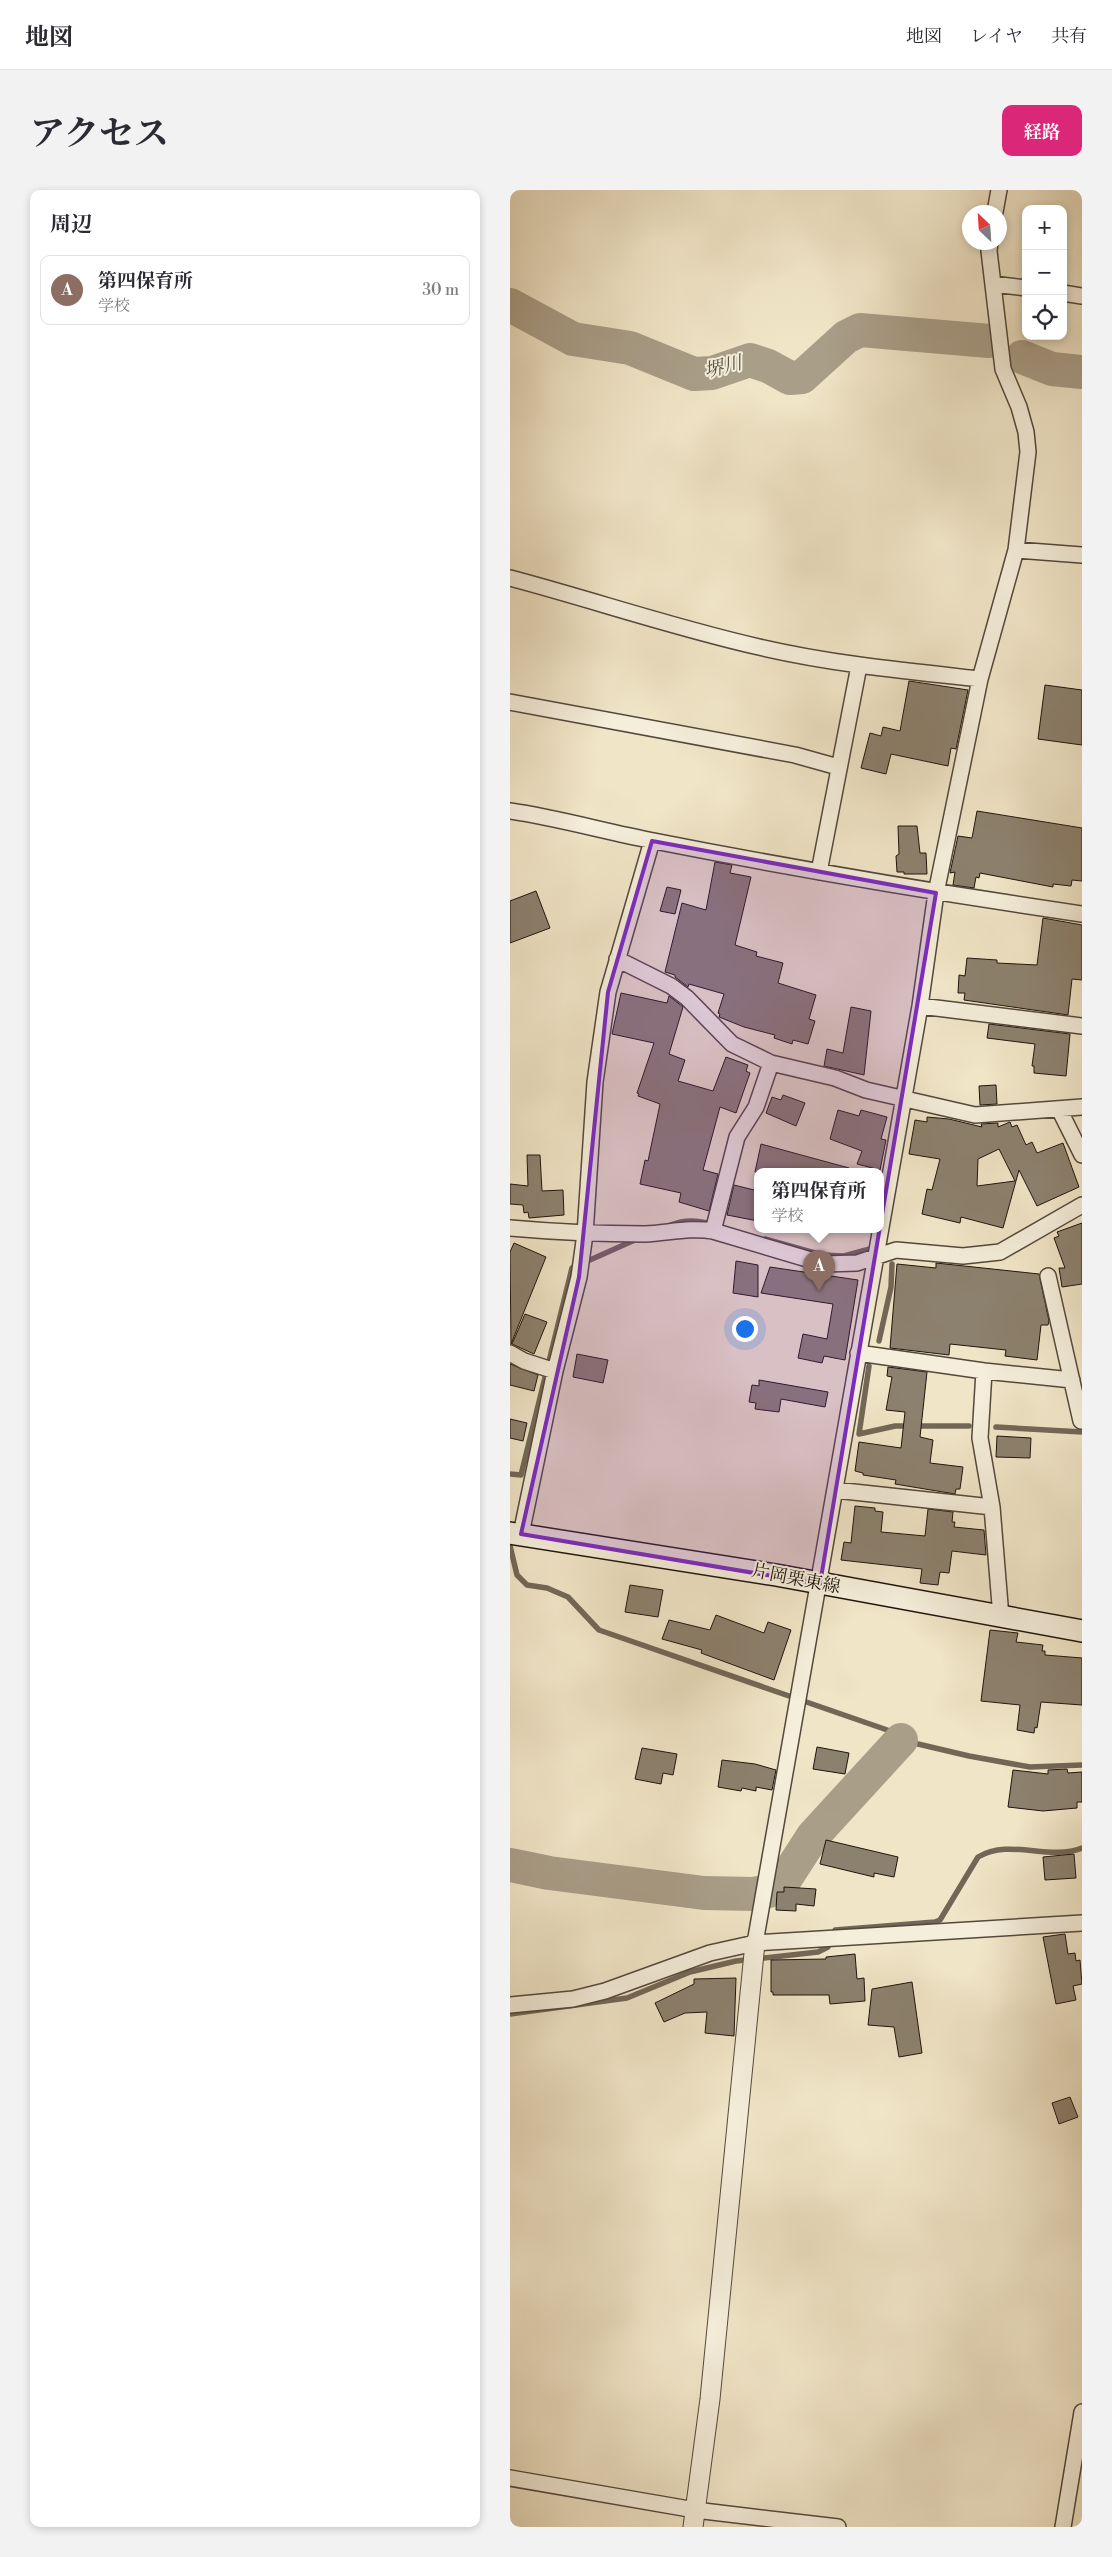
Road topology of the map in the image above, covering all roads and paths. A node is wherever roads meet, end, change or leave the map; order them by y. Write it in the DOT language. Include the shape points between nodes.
graph roads {
  1 [pos="999,190"];
  2 [pos="996,205"];
  3 [pos="989,250"];
  4 [pos="993,284"];
  5 [pos="1022,288"];
  6 [pos="1067,294"];
  7 [pos="1082,296"];
  8 [pos="1016,550"];
  9 [pos="1082,555"];
  10 [pos="510,578"];
  11 [pos="859,666"];
  12 [pos="980,679"];
  13 [pos="510,702"];
  14 [pos="838,767"];
  15 [pos="510,811"];
  16 [pos="652,841"];
  17 [pos="819,872"];
  18 [pos="936,893"];
  19 [pos="1082,914"];
  20 [pos="617,959"];
  21 [pos="920,1006"];
  22 [pos="1082,1026"];
  23 [pos="770,1063"];
  24 [pos="903,1098"];
  25 [pos="1082,1107"];
  26 [pos="1060,1109"];
  27 [pos="1082,1155"];
  28 [pos="1082,1205"];
  29 [pos="884,1215"];
  30 [pos="510,1228"];
  31 [pos="714,1230"];
  32 [pos="881,1233"];
  33 [pos="585,1234"];
  34 [pos="877,1255"];
  35 [pos="1048,1276"];
  36 [pos="510,1353"];
  37 [pos="858,1353"];
  38 [pos="554,1371"];
  39 [pos="984,1371"];
  40 [pos="1074,1375"];
  41 [pos="1081,1421"];
  42 [pos="835,1490"];
  43 [pos="992,1507"];
  44 [pos="515,1534"];
  45 [pos="820,1584"];
  46 [pos="1001,1617"];
  47 [pos="1082,1631"];
  48 [pos="1082,1922"];
  49 [pos="755,1943"];
  50 [pos="510,2005"];
  51 [pos="1082,2412"];
  52 [pos="510,2478"];
  53 [pos="694,2518"];
  54 [pos="838,2527"];
  55 [pos="1063,2527"];
  1 -- 2 [label="street"];
  3 -- 4 [label="street"];
  4 -- 5 [label="street"];
  4 -- 8 [label="street" via="1003,369 1019,407 1028,452"];
  6 -- 7 [label="street"];
  8 -- 9 [label="street"];
  8 -- 12 [label="street"];
  10 -- 11 [label="street" via="759,647"];
  11 -- 12 [label="street"];
  11 -- 14 [label="street"];
  12 -- 18 [label="street"];
  13 -- 14 [label="street" via="794,755"];
  14 -- 17 [label="street"];
  15 -- 16 [label="street"];
  16 -- 17 [label="street"];
  16 -- 20 [label="street"];
  17 -- 18 [label="street"];
  18 -- 19 [label="street"];
  18 -- 21 [label="street"];
  20 -- 23 [label="street" via="671,986 732,1044"];
  20 -- 33 [label="street" via="599,1049"];
  21 -- 22 [label="street"];
  21 -- 24 [label="street"];
  23 -- 24 [label="street"];
  23 -- 31 [label="street" via="756,1107 737,1137"];
  24 -- 26 [label="street" via="975,1115"];
  24 -- 29 [label="street"];
  25 -- 26 [label="street"];
  26 -- 27 [label="street"];
  28 -- 34 [label="street" via="1000,1252 963,1256 896,1250"];
  30 -- 33 [label="street"];
  31 -- 33 [label="street" via="696,1228 661,1234"];
  31 -- 34 [label="street" via="824,1264 857,1263"];
  32 -- 34 [label="street"];
  33 -- 38 [label="street" via="580,1277"];
  34 -- 37 [label="street"];
  35 -- 40 [label="street"];
  36 -- 38 [label="street"];
  37 -- 39 [label="street"];
  37 -- 42 [label="street"];
  38 -- 44 [label="street"];
  39 -- 40 [label="street"];
  39 -- 43 [label="street" via="980,1438"];
  40 -- 41 [label="street"];
  42 -- 43 [label="street"];
  42 -- 45 [label="street"];
  43 -- 46 [label="street"];
  44 -- 45 [label="main road, 片岡栗東線"];
  45 -- 46 [label="main road, 片岡栗東線"];
  45 -- 49 [label="street"];
  46 -- 47 [label="main road, 片岡栗東線"];
  48 -- 49 [label="street"];
  49 -- 50 [label="street" via="710,1954 605,1991 572,1999"];
  49 -- 53 [label="street" via="732,2184"];
  51 -- 55 [label="street"];
  52 -- 53 [label="street"];
  53 -- 54 [label="street"];
}
